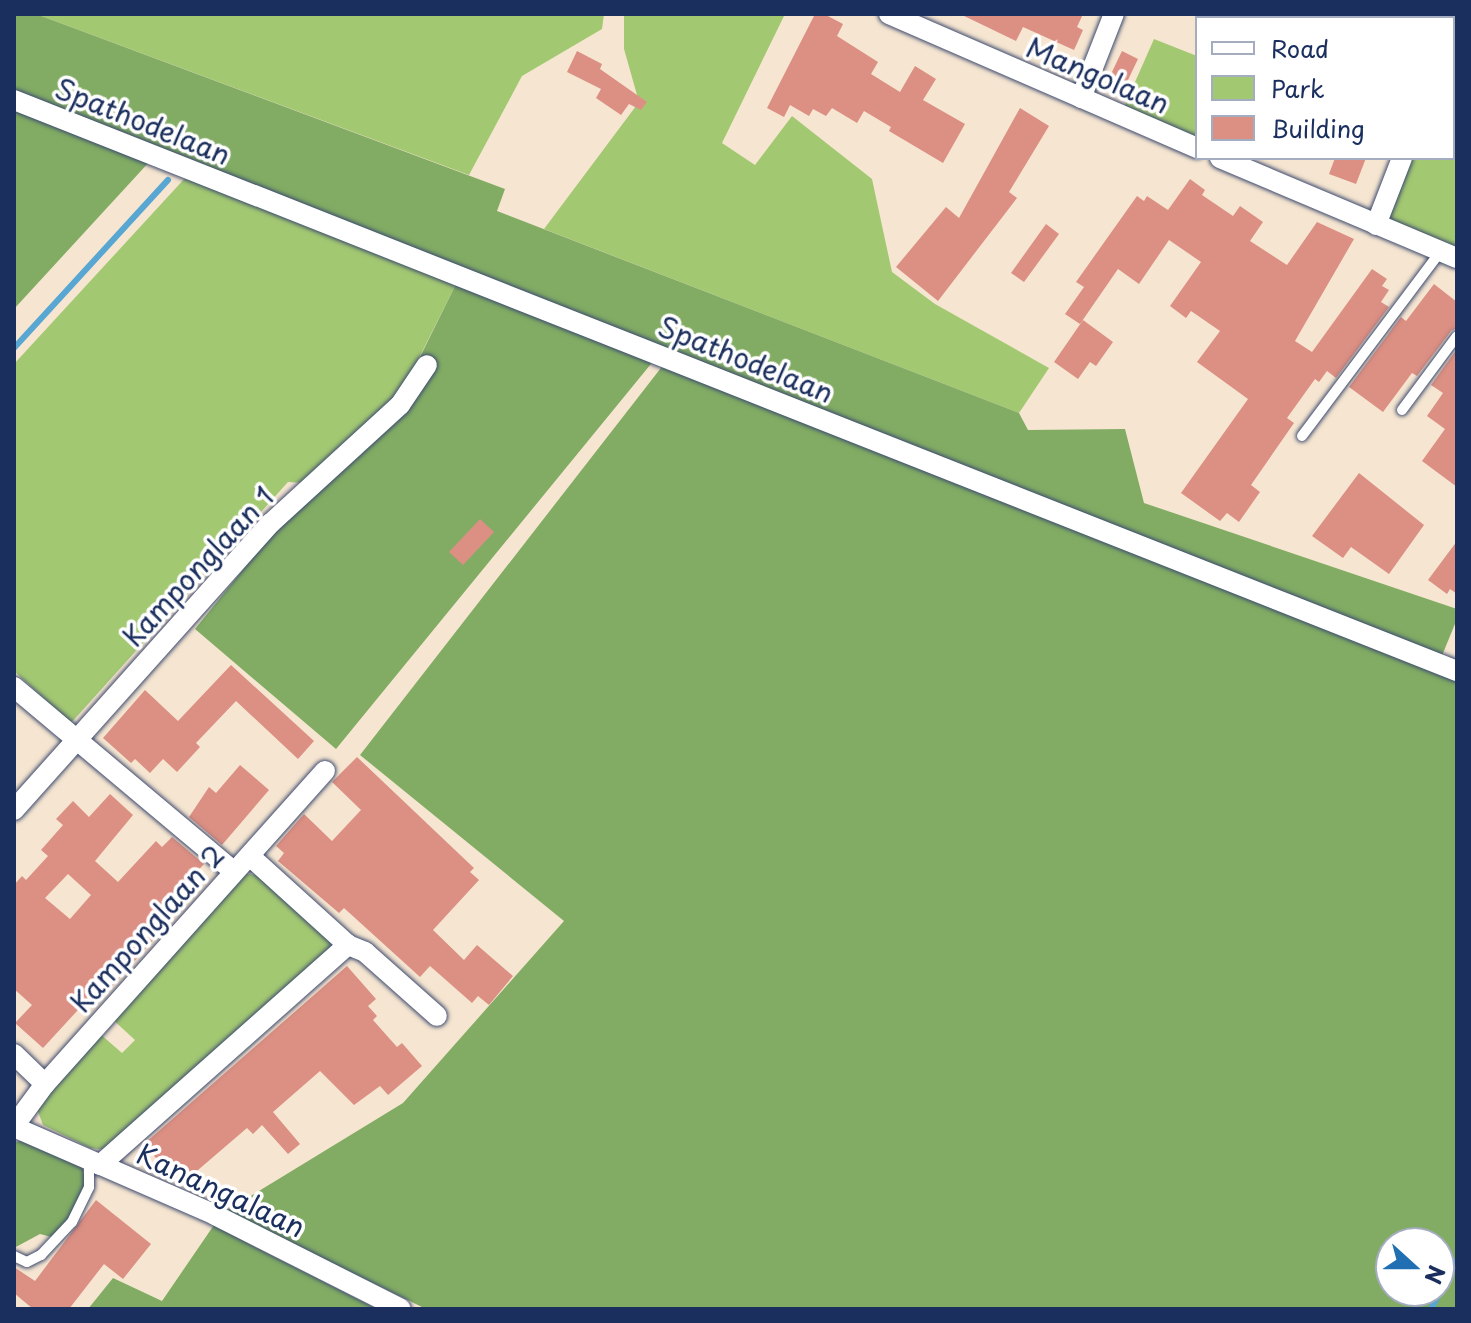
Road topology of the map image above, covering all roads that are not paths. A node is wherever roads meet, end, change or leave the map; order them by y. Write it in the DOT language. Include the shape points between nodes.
graph roads {
  1 [pos="889,14"];
  2 [pos="1114,14"];
  3 [pos="1081,98"];
  4 [pos="14,100"];
  5 [pos="1195,147"];
  6 [pos="1225,160"];
  7 [pos="1401,160"];
  8 [pos="1376,225"];
  9 [pos="1449,255"];
  10 [pos="1457,336"];
  11 [pos="427,365"];
  12 [pos="1402,410"];
  13 [pos="1302,436"];
  14 [pos="1457,671"];
  15 [pos="14,687"];
  16 [pos="78,738"];
  17 [pos="325,771"];
  18 [pos="14,810"];
  19 [pos="250,856"];
  20 [pos="233,871"];
  21 [pos="348,945"];
  22 [pos="437,1016"];
  23 [pos="14,1054"];
  24 [pos="45,1084"];
  25 [pos="14,1126"];
  26 [pos="95,1162"];
  27 [pos="14,1256"];
  28 [pos="401,1309"];
  1 -- 3 [label="street, Mangolaan"];
  2 -- 3 [label="street"];
  3 -- 5 [label="street, Mangolaan"];
  4 -- 14 [label="street, Spathodelaan"];
  6 -- 8 [label="street"];
  7 -- 8 [label="street"];
  8 -- 9 [label="street"];
  9 -- 13 [label="lane"];
  10 -- 12 [label="lane"];
  11 -- 16 [label="street, Kamponglaan 1" via="400,405 271,523"];
  15 -- 16 [label="street"];
  16 -- 18 [label="street, Kamponglaan 1"];
  16 -- 20 [label="street"];
  17 -- 19 [label="street, Kamponglaan 2"];
  19 -- 20 [label="street, Kamponglaan 2"];
  19 -- 21 [label="street"];
  20 -- 24 [label="street, Kamponglaan 2"];
  21 -- 22 [label="street" via="365,952"];
  21 -- 26 [label="street"];
  23 -- 24 [label="street"];
  24 -- 25 [label="street, Kamponglaan 2"];
  25 -- 26 [label="street, Kanangalaan"];
  26 -- 27 [label="lane" via="84,1203 64,1233 27,1262"];
  26 -- 28 [label="street, Kanangalaan" via="215,1215"];
}
